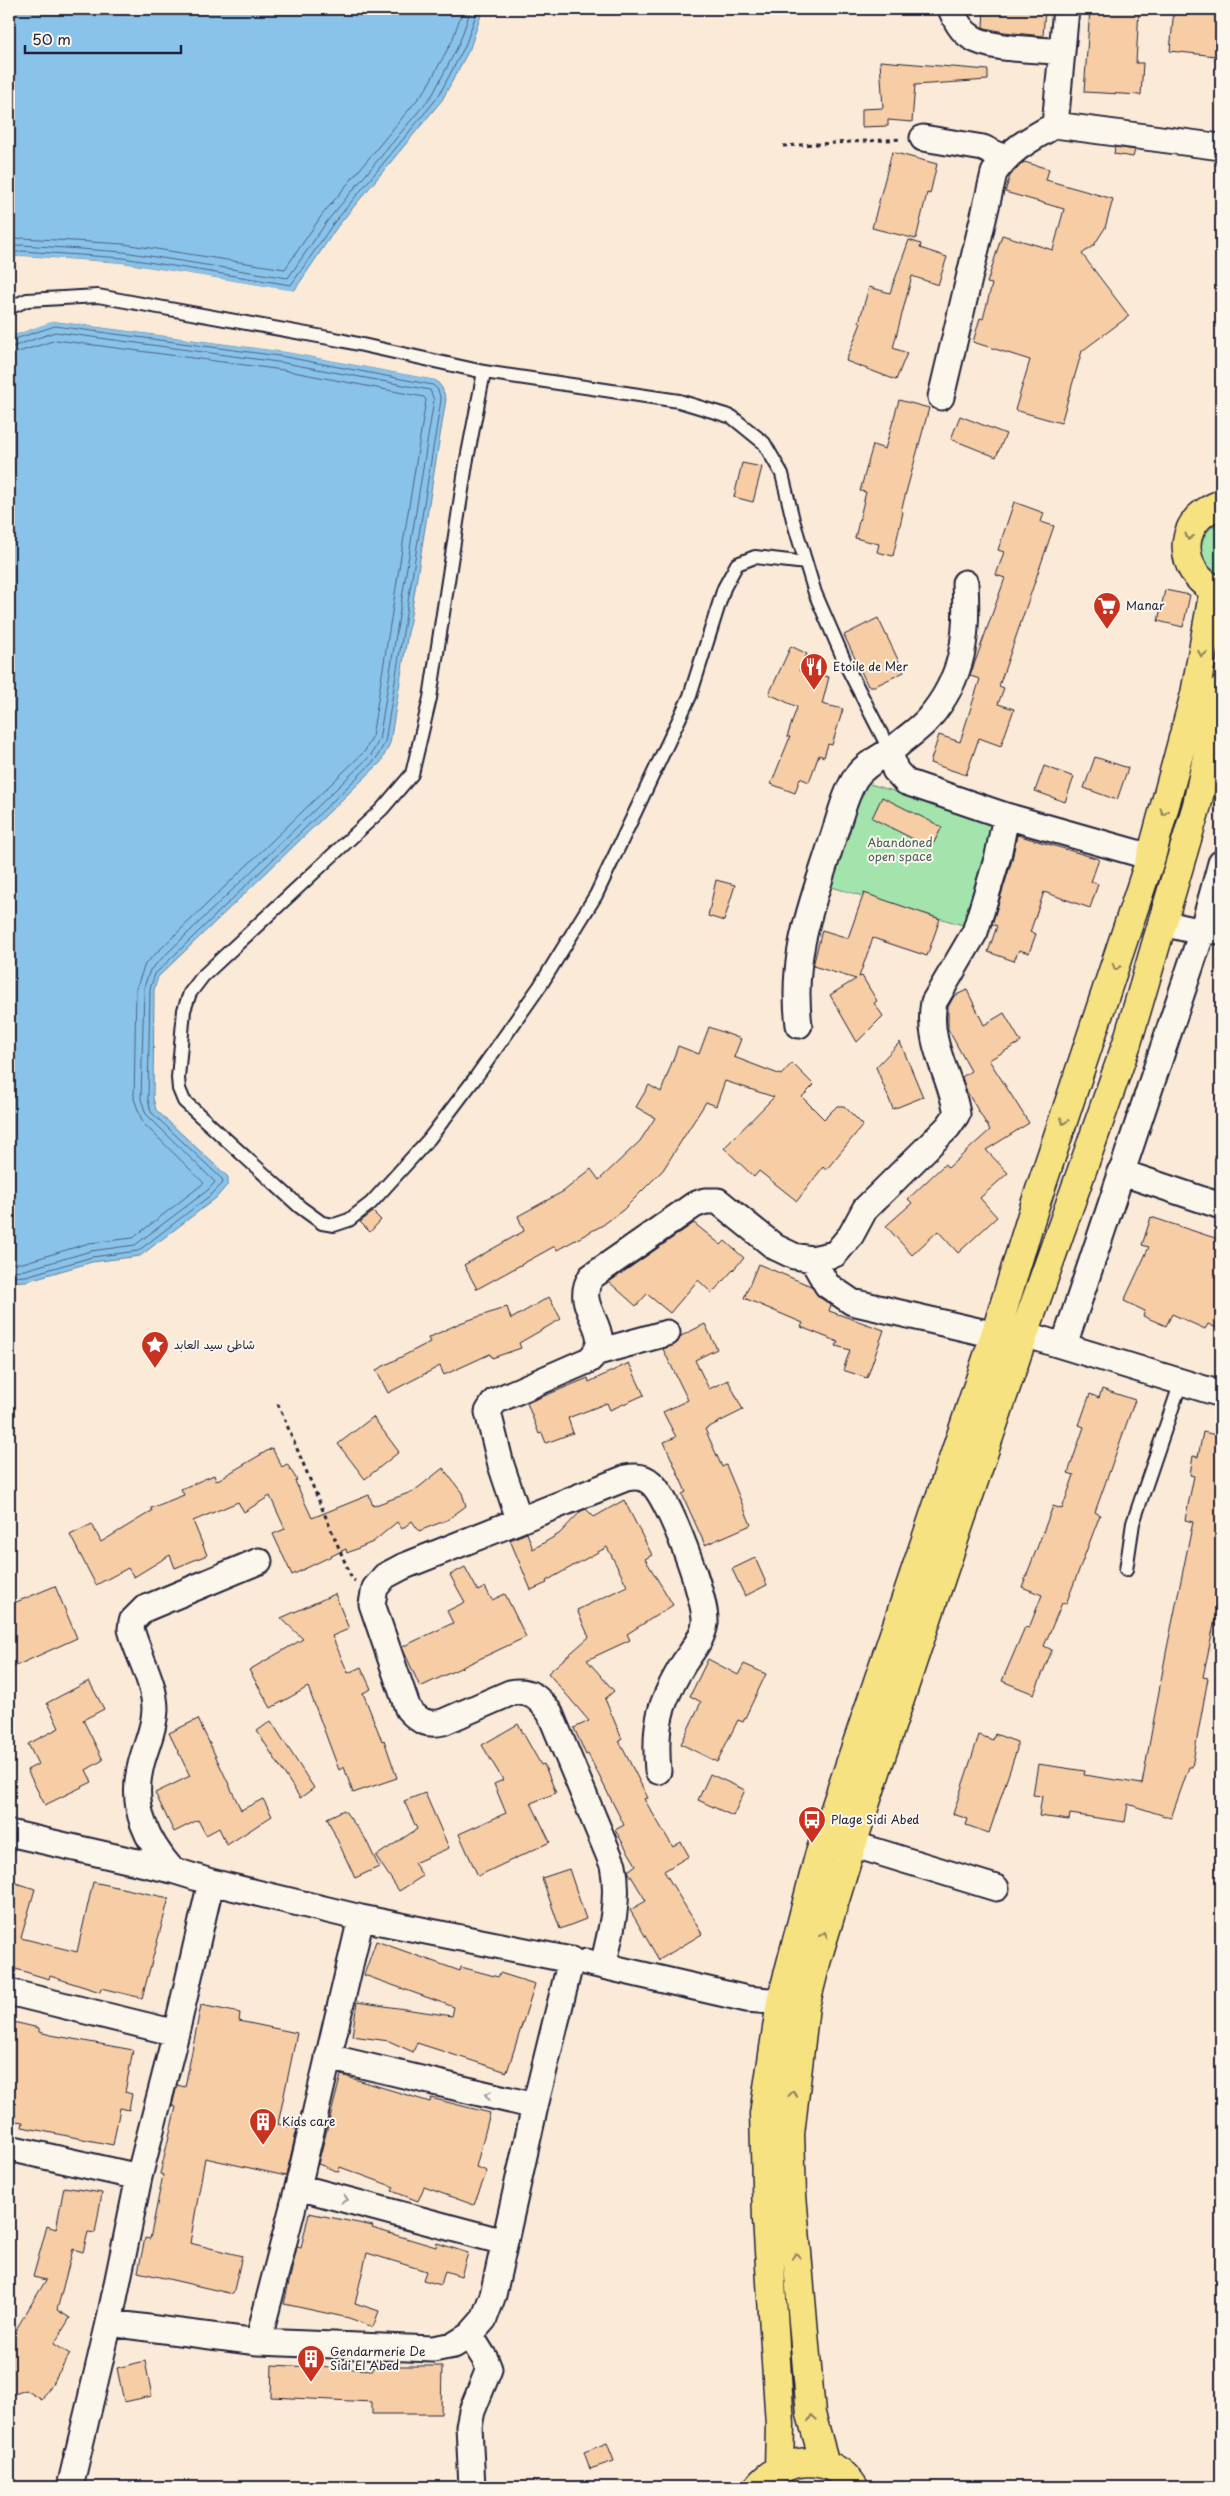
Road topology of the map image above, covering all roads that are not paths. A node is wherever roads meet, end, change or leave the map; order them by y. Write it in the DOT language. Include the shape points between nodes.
graph roads {
  1 [pos="951,9"];
  2 [pos="1066,9"];
  3 [pos="1062,52"];
  4 [pos="1055,126"];
  5 [pos="923,138"];
  6 [pos="1221,147"];
  7 [pos="1004,158"];
  8 [pos="9,308"];
  9 [pos="484,372"];
  10 [pos="941,397"];
  11 [pos="1221,504"];
  12 [pos="806,563"];
  13 [pos="965,583"];
  14 [pos="1218,590"];
  15 [pos="1221,691"];
  16 [pos="890,752"];
  17 [pos="1006,816"];
  18 [pos="1151,857"];
  19 [pos="1221,863"];
  20 [pos="1162,923"];
  21 [pos="1211,931"];
  22 [pos="798,1025"];
  23 [pos="1120,1172"];
  24 [pos="1221,1206"];
  25 [pos="812,1259"];
  26 [pos="667,1333"];
  27 [pos="1024,1334"];
  28 [pos="995,1335"];
  29 [pos="1064,1345"];
  30 [pos="598,1352"];
  31 [pos="1181,1382"];
  32 [pos="1221,1394"];
  33 [pos="519,1519"];
  34 [pos="258,1561"];
  35 [pos="1126,1570"];
  36 [pos="658,1772"];
  37 [pos="9,1833"];
  38 [pos="852,1844"];
  39 [pos="172,1870"];
  40 [pos="211,1882"];
  41 [pos="996,1888"];
  42 [pos="361,1918"];
  43 [pos="571,1960"];
  44 [pos="603,1965"];
  45 [pos="9,1992"];
  46 [pos="781,2002"];
  47 [pos="176,2033"];
  48 [pos="328,2057"];
  49 [pos="535,2106"];
  50 [pos="9,2148"];
  51 [pos="139,2178"];
  52 [pos="298,2187"];
  53 [pos="504,2242"];
  54 [pos="109,2323"];
  55 [pos="470,2335"];
  56 [pos="258,2342"];
  57 [pos="825,2464"];
  58 [pos="779,2468"];
  59 [pos="70,2487"];
  60 [pos="472,2487"];
  61 [pos="758,2487"];
  62 [pos="854,2487"];
  1 -- 3 [label="street" via="959,25 972,38 991,44"];
  2 -- 3 [label="street"];
  3 -- 4 [label="street"];
  4 -- 6 [label="street"];
  4 -- 7 [label="street" via="1020,145"];
  5 -- 7 [label="street" via="983,148"];
  7 -- 10 [label="street" via="994,172"];
  8 -- 9 [label="lane" via="27,300 98,296 340,340"];
  9 -- 12 [label="lane" via="679,400 732,418 764,443 782,474"];
  9 -- 12 [label="lane" via="466,464 430,698 412,774 382,809 203,976 190,993 184,1010 178,1078 184,1101 300,1207 322,1223 334,1226 349,1220 370,1203 429,1138 540,986 596,895 690,696 724,588 737,564 755,556"];
  11 -- 14 [label="main road, one-way" via="1198,518 1186,544 1187,558 1193,571 1202,582"];
  12 -- 16 [label="lane" via="848,669"];
  13 -- 16 [label="street" via="967,617 962,657 950,688 929,719"];
  14 -- 18 [label="main road, one-way"];
  15 -- 20 [label="main road" via="1197,805"];
  16 -- 17 [label="street" via="895,770 906,782"];
  16 -- 22 [label="street" via="876,759 857,777 846,799 797,962 795,999"];
  17 -- 18 [label="street"];
  17 -- 25 [label="street" via="998,856 975,932 934,1002 932,1033 957,1114 866,1210 835,1254"];
  18 -- 28 [label="main road, one-way"];
  19 -- 21 [label="street"];
  20 -- 21 [label="street"];
  20 -- 27 [label="main road" via="1127,1043"];
  21 -- 23 [label="street"];
  23 -- 24 [label="street"];
  23 -- 29 [label="street"];
  25 -- 28 [label="street" via="827,1285 852,1302"];
  25 -- 30 [label="street" via="794,1256 775,1247 718,1201 694,1205 591,1276 585,1286 584,1297 600,1334"];
  26 -- 30 [label="street"];
  27 -- 29 [label="street"];
  27 -- 38 [label="main road"];
  28 -- 46 [label="main road" via="819,1856"];
  29 -- 31 [label="street"];
  30 -- 33 [label="street" via="589,1360 495,1401 488,1412"];
  31 -- 32 [label="street"];
  31 -- 35 [label="lane" via="1133,1523"];
  33 -- 36 [label="street" via="634,1476 649,1480 660,1492 702,1597 705,1618 703,1634 672,1684 660,1712 656,1742"];
  33 -- 44 [label="street" via="385,1576 375,1588 372,1604 408,1709 423,1723 443,1722 521,1691 532,1694 550,1713 613,1865 616,1885 613,1926"];
  34 -- 39 [label="street" via="144,1609 132,1621 131,1629 152,1688 155,1708 153,1729 140,1768 137,1796 142,1824 154,1849"];
  37 -- 39 [label="street"];
  38 -- 41 [label="street"];
  57 -- 38 [label="main road, one-way" via="811,2414 798,2275 790,2134 805,2006"];
  39 -- 40 [label="street"];
  40 -- 42 [label="street"];
  40 -- 47 [label="street"];
  42 -- 43 [label="street"];
  42 -- 48 [label="street"];
  43 -- 44 [label="street"];
  43 -- 49 [label="street"];
  44 -- 46 [label="street" via="747,1999"];
  45 -- 47 [label="street"];
  46 -- 58 [label="main road" via="764,2114 780,2425"];
  47 -- 51 [label="street"];
  49 -- 48 [label="street, one-way"];
  48 -- 52 [label="street"];
  49 -- 53 [label="street"];
  50 -- 51 [label="street"];
  51 -- 54 [label="street"];
  52 -- 53 [label="street, one-way"];
  52 -- 56 [label="street"];
  53 -- 55 [label="street" via="493,2295 484,2319"];
  54 -- 56 [label="street"];
  54 -- 59 [label="street"];
  55 -- 56 [label="street" via="454,2345 433,2349"];
  55 -- 60 [label="street" via="489,2369 469,2426"];
  57 -- 58 [label="main road" via="810,2461"];
  57 -- 62 [label="main road" via="840,2472"];
  58 -- 61 [label="main road"];
}
